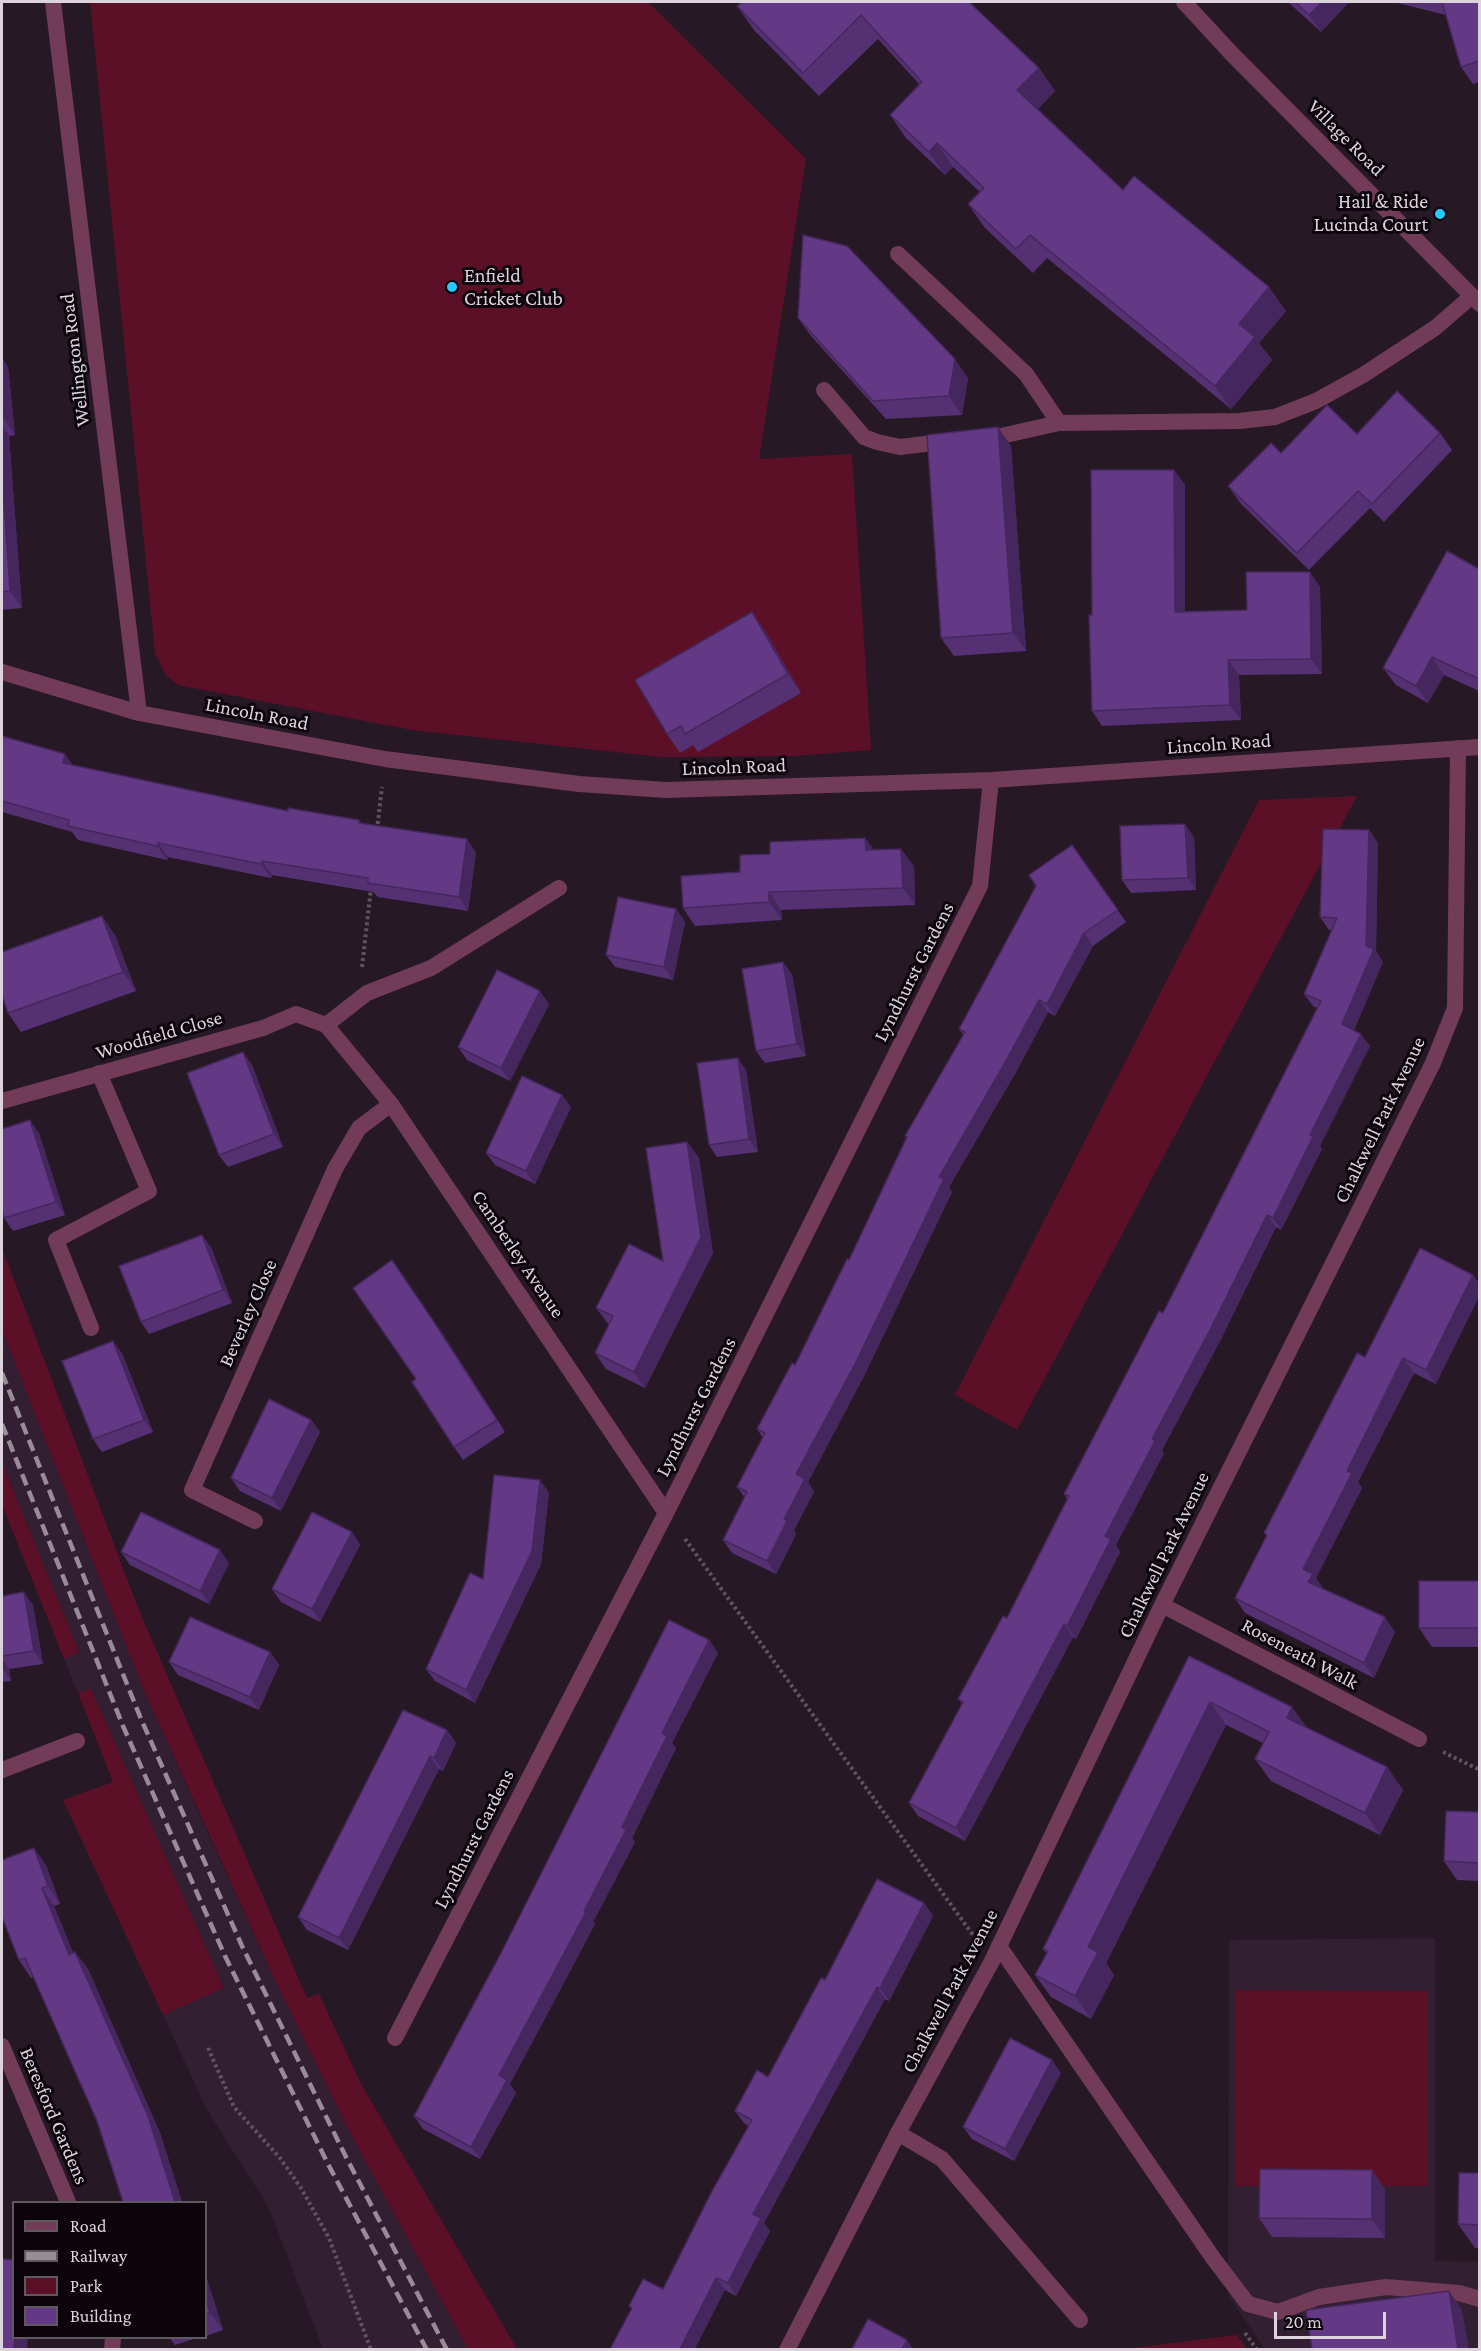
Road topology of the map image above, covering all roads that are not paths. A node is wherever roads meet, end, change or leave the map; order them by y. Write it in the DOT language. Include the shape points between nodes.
graph roads {
  1 [pos="53,2"];
  2 [pos="1184,2"];
  3 [pos="898,254"];
  4 [pos="1476,300"];
  5 [pos="824,390"];
  6 [pos="1059,423"];
  7 [pos="2,672"];
  8 [pos="139,713"];
  9 [pos="1479,747"];
  10 [pos="1458,748"];
  11 [pos="991,780"];
  12 [pos="559,888"];
  13 [pos="326,1025"];
  14 [pos="99,1074"];
  15 [pos="2,1101"];
  16 [pos="391,1104"];
  17 [pos="91,1328"];
  18 [pos="666,1513"];
  19 [pos="255,1521"];
  20 [pos="1162,1605"];
  21 [pos="1419,1739"];
  22 [pos="77,1741"];
  23 [pos="2,1770"];
  24 [pos="995,1954"];
  25 [pos="395,2038"];
  26 [pos="2,2046"];
  27 [pos="898,2133"];
  28 [pos="68,2201"];
  29 [pos="1479,2300"];
  30 [pos="1080,2320"];
  31 [pos="787,2349"];
  1 -- 8 [label="street, Wellington Road"];
  2 -- 4 [label="street, Village Road"];
  3 -- 6 [label="street" via="1026,374"];
  4 -- 6 [label="street" via="1363,375 1316,401 1275,417 1239,422"];
  5 -- 6 [label="street" via="864,437 900,447 1001,436"];
  7 -- 8 [label="street, Lincoln Road"];
  8 -- 11 [label="street, Lincoln Road" via="385,759 579,784 666,790"];
  9 -- 10 [label="street, Lincoln Road"];
  10 -- 11 [label="street, Lincoln Road"];
  10 -- 20 [label="street, Chalkwell Park Avenue" via="1455,1008 1433,1064"];
  11 -- 18 [label="street, Lyndhurst Gardens" via="980,886"];
  12 -- 13 [label="street" via="431,968 367,993"];
  13 -- 14 [label="street, Woodfield Close" via="296,1014 262,1028"];
  13 -- 16 [label="street, Camberley Avenue"];
  14 -- 15 [label="street, Woodfield Close"];
  14 -- 17 [label="street" via="149,1191 56,1240"];
  16 -- 18 [label="street, Camberley Avenue"];
  16 -- 19 [label="street, Beverley Close" via="359,1128 335,1169 192,1490"];
  18 -- 25 [label="street, Lyndhurst Gardens"];
  20 -- 21 [label="street, Roseneath Walk"];
  20 -- 24 [label="street, Chalkwell Park Avenue"];
  22 -- 23 [label="street"];
  24 -- 27 [label="street, Chalkwell Park Avenue"];
  24 -- 29 [label="street" via="1248,2304 1278,2312 1319,2297 1395,2287 1460,2292"];
  26 -- 28 [label="street, Beresford Gardens"];
  27 -- 30 [label="street" via="942,2159"];
  27 -- 31 [label="street, Chalkwell Park Avenue"];
}
